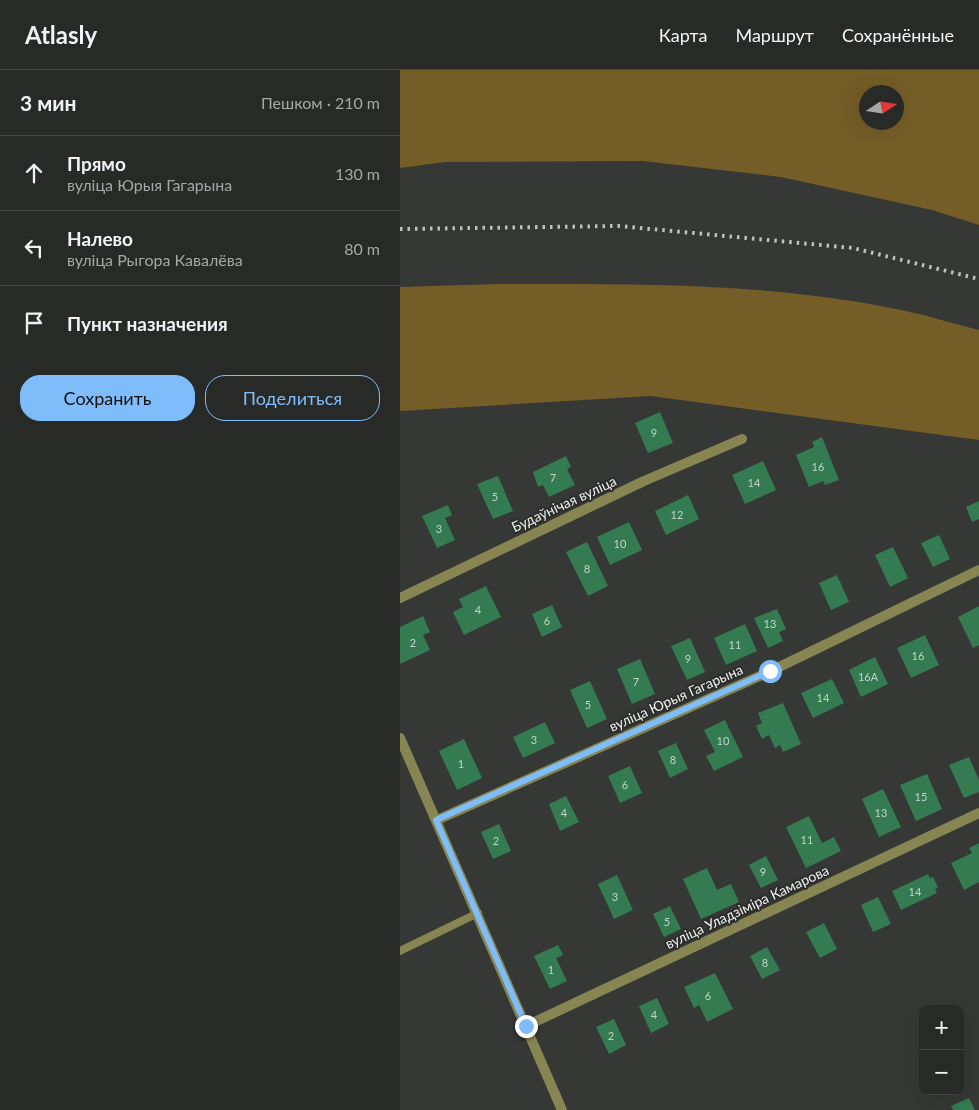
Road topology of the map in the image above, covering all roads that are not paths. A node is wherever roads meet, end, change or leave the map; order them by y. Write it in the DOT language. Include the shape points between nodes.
graph roads {
  1 [pos="742,439"];
  2 [pos="979,570"];
  3 [pos="400,598"];
  4 [pos="400,738"];
  5 [pos="979,813"];
  6 [pos="436,820"];
  7 [pos="478,913"];
  8 [pos="400,951"];
  9 [pos="526,1026"];
  10 [pos="562,1110"];
  1 -- 3 [label="street, Будаўнічая вуліца" via="636,485"];
  2 -- 6 [label="street, вуліца Юрыя Гагарына" via="770,671"];
  4 -- 6 [label="street"];
  5 -- 9 [label="street, вуліца Уладзіміра Камарова"];
  6 -- 7 [label="street"];
  7 -- 8 [label="lane"];
  7 -- 9 [label="street"];
  9 -- 10 [label="street"];
}
